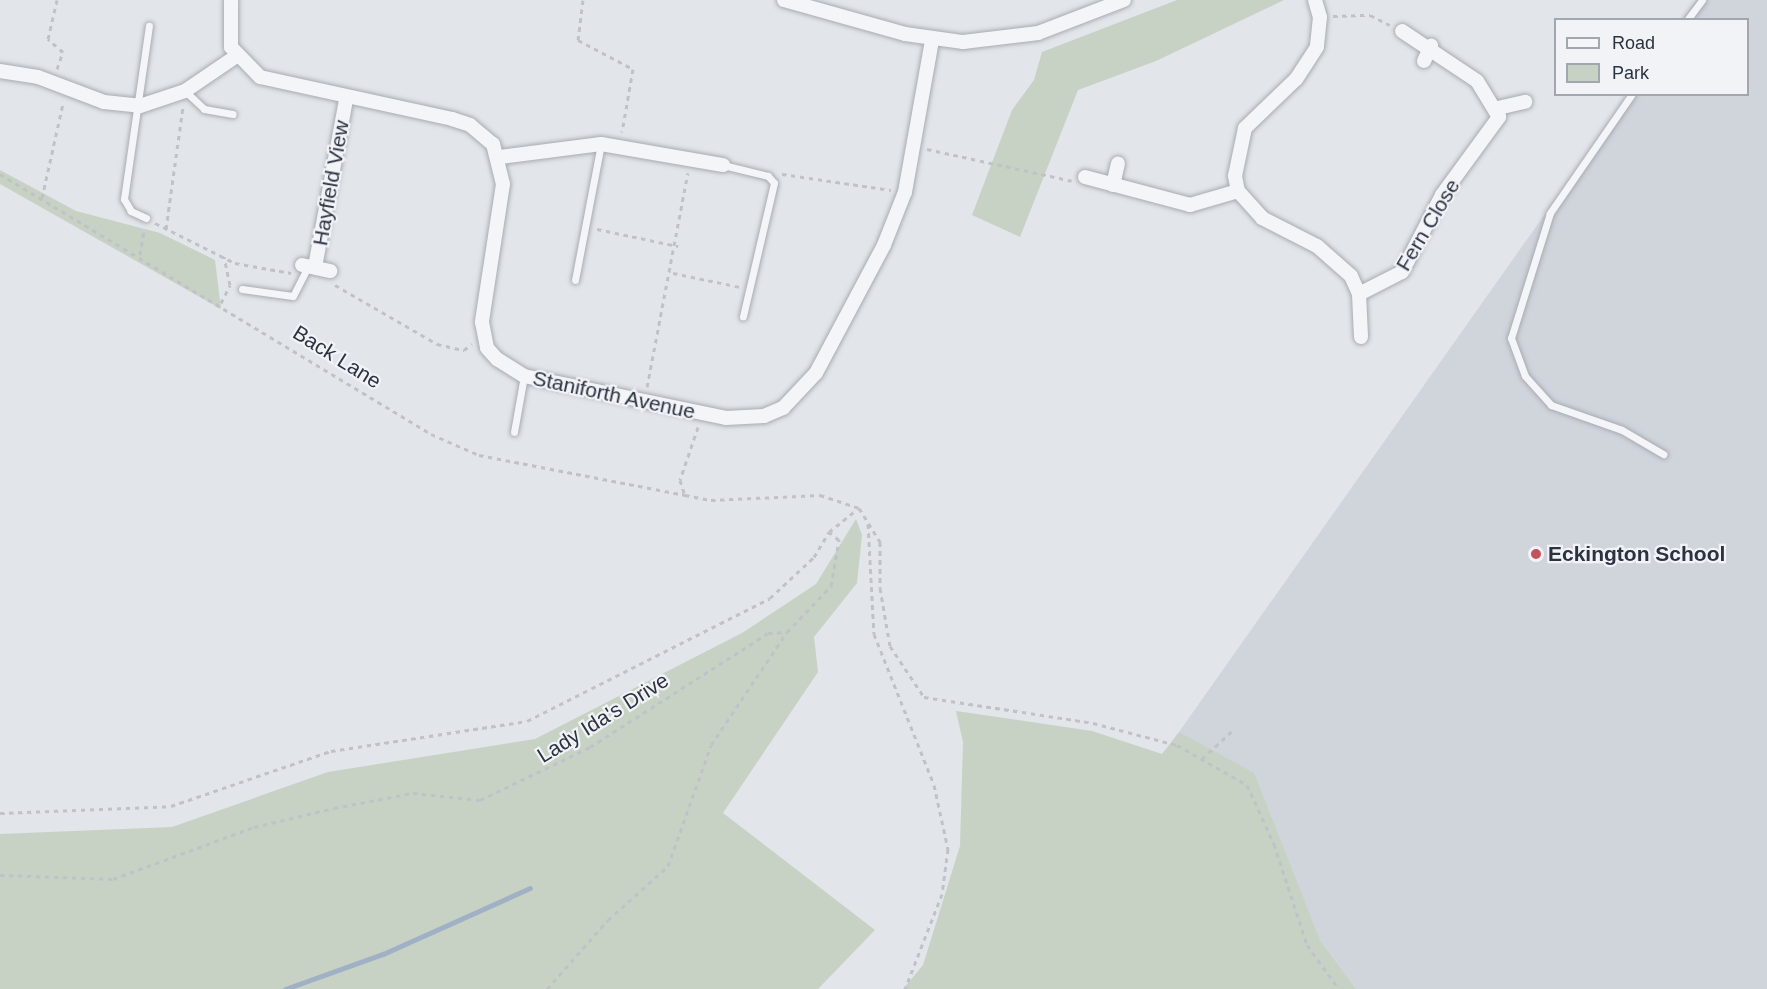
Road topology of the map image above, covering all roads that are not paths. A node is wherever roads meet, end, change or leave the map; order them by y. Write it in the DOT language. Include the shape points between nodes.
graph roads {
  1 [pos="231,0"];
  2 [pos="784,0"];
  3 [pos="1124,0"];
  4 [pos="1315,0"];
  5 [pos="1702,0"];
  6 [pos="1688,18"];
  7 [pos="149,26"];
  8 [pos="1402,31"];
  9 [pos="932,40"];
  10 [pos="1431,46"];
  11 [pos="235,57"];
  12 [pos="1424,61"];
  13 [pos="0,71"];
  14 [pos="185,91"];
  15 [pos="1631,96"];
  16 [pos="346,99"];
  17 [pos="1525,102"];
  18 [pos="140,106"];
  19 [pos="1498,108"];
  20 [pos="233,114"];
  21 [pos="601,144"];
  22 [pos="500,157"];
  23 [pos="1118,164"];
  24 [pos="723,165"];
  25 [pos="1085,177"];
  26 [pos="1113,185"];
  27 [pos="1238,191"];
  28 [pos="146,218"];
  29 [pos="308,266"];
  30 [pos="330,271"];
  31 [pos="575,280"];
  32 [pos="242,289"];
  33 [pos="1359,294"];
  34 [pos="743,316"];
  35 [pos="1361,338"];
  36 [pos="524,376"];
  37 [pos="514,432"];
  38 [pos="1663,454"];
  1 -- 11 [label="street" via="228,35"];
  2 -- 9 [label="street"];
  3 -- 9 [label="street" via="1014,39"];
  4 -- 27 [label="street" via="1320,17 1308,64 1245,128 1236,161"];
  5 -- 6 [label="lane"];
  7 -- 18 [label="lane"];
  8 -- 10 [label="street"];
  9 -- 36 [label="street, Staniforth Avenue" via="904,192 879,254 799,396 764,416 702,414"];
  10 -- 12 [label="street"];
  10 -- 19 [label="street" via="1477,81"];
  11 -- 14 [label="street"];
  11 -- 16 [label="street" via="275,84"];
  13 -- 18 [label="street"];
  14 -- 18 [label="street"];
  14 -- 20 [label="lane" via="204,109"];
  15 -- 38 [label="lane" via="1550,213 1512,338 1525,376 1551,405 1622,430"];
  16 -- 22 [label="street" via="470,125"];
  16 -- 29 [label="street, Hayfield View"];
  17 -- 19 [label="street"];
  18 -- 28 [label="lane" via="124,199 131,211"];
  19 -- 33 [label="street, Fern Close" via="1496,126 1442,195 1402,273"];
  21 -- 22 [label="street"];
  21 -- 24 [label="street"];
  21 -- 31 [label="lane"];
  22 -- 36 [label="street, Staniforth Avenue" via="503,183 482,335 497,359"];
  23 -- 26 [label="street"];
  24 -- 34 [label="lane" via="768,176 773,193"];
  25 -- 26 [label="street"];
  26 -- 27 [label="street" via="1190,205"];
  27 -- 33 [label="street" via="1262,218 1339,262"];
  29 -- 30 [label="street, Hayfield View"];
  29 -- 32 [label="lane" via="293,296"];
  33 -- 35 [label="street"];
  36 -- 37 [label="lane"];
}
